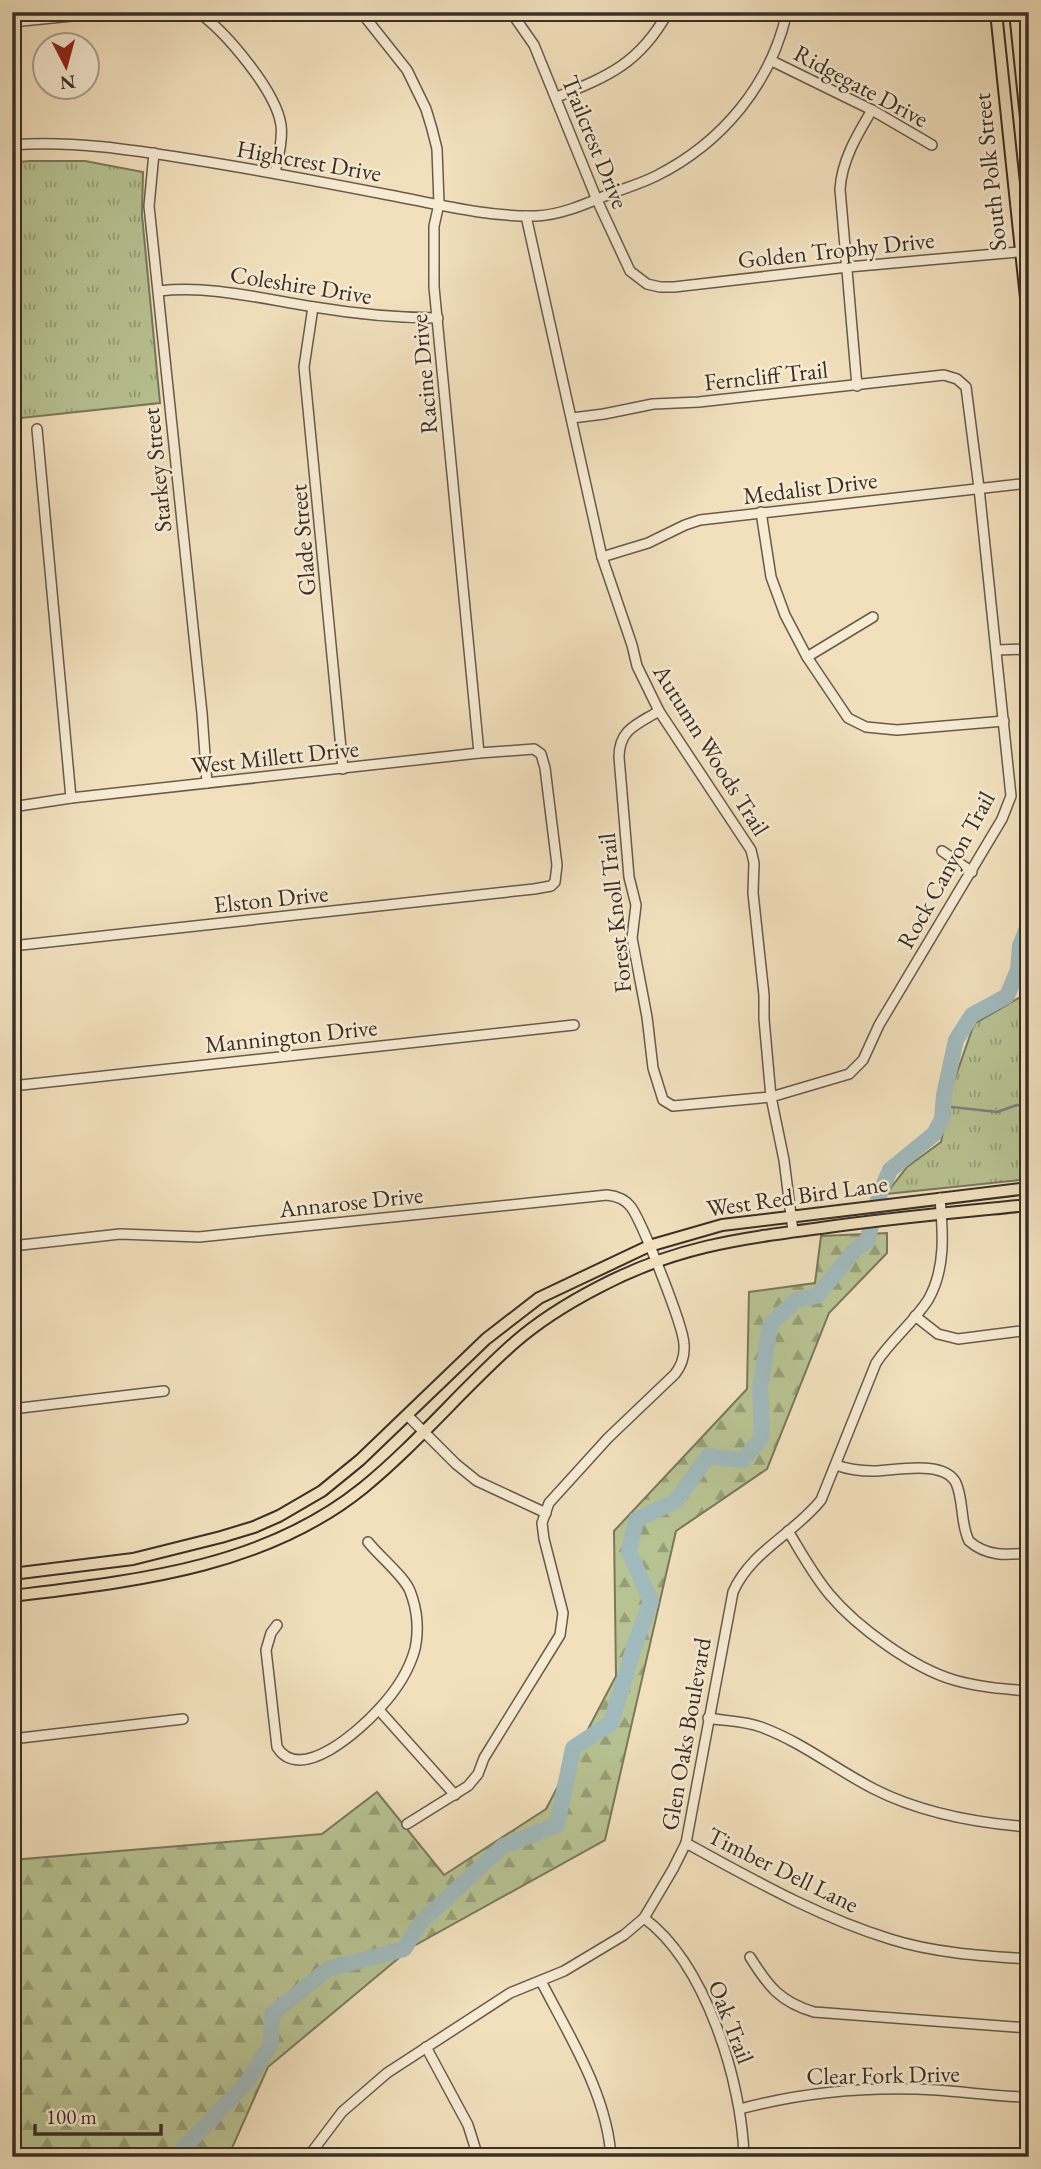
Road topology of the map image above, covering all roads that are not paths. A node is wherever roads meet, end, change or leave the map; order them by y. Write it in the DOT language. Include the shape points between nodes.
graph roads {
  1 [pos="112,12"];
  2 [pos="198,12"];
  3 [pos="361,12"];
  4 [pos="511,12"];
  5 [pos="668,12"];
  6 [pos="787,12"];
  7 [pos="996,12"];
  8 [pos="1015,12"];
  9 [pos="12,22"];
  10 [pos="772,61"];
  11 [pos="557,97"];
  12 [pos="872,110"];
  13 [pos="12,145"];
  14 [pos="932,145"];
  15 [pos="1029,146"];
  16 [pos="154,153"];
  17 [pos="275,173"];
  18 [pos="597,200"];
  19 [pos="439,204"];
  20 [pos="526,216"];
  21 [pos="1024,252"];
  22 [pos="848,267"];
  23 [pos="647,284"];
  24 [pos="159,291"];
  25 [pos="313,307"];
  26 [pos="438,318"];
  27 [pos="1029,327"];
  28 [pos="962,383"];
  29 [pos="857,386"];
  30 [pos="572,418"];
  31 [pos="37,429"];
  32 [pos="1029,483"];
  33 [pos="979,488"];
  34 [pos="761,512"];
  35 [pos="602,557"];
  36 [pos="873,618"];
  37 [pos="1029,649"];
  38 [pos="997,650"];
  39 [pos="807,657"];
  40 [pos="659,711"];
  41 [pos="1004,721"];
  42 [pos="479,753"];
  43 [pos="343,769"];
  44 [pos="207,783"];
  45 [pos="71,798"];
  46 [pos="12,807"];
  47 [pos="942,851"];
  48 [pos="972,872"];
  49 [pos="534,890"];
  50 [pos="12,946"];
  51 [pos="574,1025"];
  52 [pos="12,1086"];
  53 [pos="771,1097"];
  54 [pos="691,1105"];
  55 [pos="1029,1188"];
  56 [pos="940,1198"];
  57 [pos="1029,1205"];
  58 [pos="941,1214"];
  59 [pos="791,1216"];
  60 [pos="793,1231"];
  61 [pos="12,1246"];
  62 [pos="649,1247"];
  63 [pos="654,1261"];
  64 [pos="915,1316"];
  65 [pos="1029,1330"];
  66 [pos="164,1391"];
  67 [pos="12,1409"];
  68 [pos="408,1416"];
  69 [pos="423,1432"];
  70 [pos="836,1465"];
  71 [pos="322,1491"];
  72 [pos="336,1509"];
  73 [pos="546,1513"];
  74 [pos="788,1531"];
  75 [pos="368,1542"];
  76 [pos="1029,1553"];
  77 [pos="101,1564"];
  78 [pos="12,1574"];
  79 [pos="104,1586"];
  80 [pos="12,1596"];
  81 [pos="277,1625"];
  82 [pos="1029,1691"];
  83 [pos="379,1710"];
  84 [pos="708,1718"];
  85 [pos="183,1719"];
  86 [pos="12,1739"];
  87 [pos="455,1795"];
  88 [pos="407,1824"];
  89 [pos="1029,1827"];
  90 [pos="686,1843"];
  91 [pos="644,1918"];
  92 [pos="750,1957"];
  93 [pos="1029,1959"];
  94 [pos="541,1981"];
  95 [pos="1029,2028"];
  96 [pos="426,2047"];
  97 [pos="1029,2097"];
  98 [pos="740,2109"];
  99 [pos="308,2157"];
  100 [pos="478,2157"];
  101 [pos="611,2157"];
  102 [pos="744,2157"];
  1 -- 9 [label="street"];
  2 -- 17 [label="street" via="237,52 277,111 281,133"];
  3 -- 19 [label="street, Racine Drive" via="407,70 426,109 437,149"];
  4 -- 11 [label="street, Trailcrest Drive" via="534,44"];
  5 -- 11 [label="street" via="649,41 622,67"];
  6 -- 10 [label="street, Highcrest Drive"];
  7 -- 21 [label="main road, South Polk Street"];
  8 -- 15 [label="main road, South Polk Street"];
  10 -- 12 [label="street, Ridgegate Drive"];
  10 -- 18 [label="street, Highcrest Drive" via="736,116 712,138 656,176"];
  11 -- 18 [label="street, Trailcrest Drive"];
  12 -- 14 [label="street, Ridgegate Drive"];
  12 -- 22 [label="street" via="852,145 841,179"];
  13 -- 16 [label="street, Highcrest Drive" via="59,144"];
  16 -- 17 [label="street, Highcrest Drive"];
  16 -- 24 [label="street, Starkey Street" via="149,206"];
  17 -- 19 [label="street, Highcrest Drive"];
  18 -- 20 [label="street, Highcrest Drive"];
  18 -- 23 [label="street, Trailcrest Drive" via="630,271"];
  19 -- 20 [label="street, Highcrest Drive"];
  19 -- 26 [label="street, Racine Drive" via="434,226"];
  20 -- 30 [label="street, Autumn Woods Trail"];
  21 -- 22 [label="street, Golden Trophy Drive"];
  21 -- 27 [label="main road, South Polk Street"];
  22 -- 23 [label="street, Golden Trophy Drive" via="674,287"];
  22 -- 29 [label="street"];
  24 -- 25 [label="street, Coleshire Drive" via="187,288"];
  24 -- 44 [label="street, Starkey Street"];
  25 -- 26 [label="street, Coleshire Drive" via="397,318"];
  25 -- 43 [label="street, Glade Street" via="304,367"];
  26 -- 42 [label="street, Racine Drive"];
  28 -- 29 [label="street, Ferncliff Trail" via="944,375"];
  28 -- 33 [label="street, Rock Canyon Trail"];
  29 -- 30 [label="street, Ferncliff Trail" via="653,404"];
  30 -- 35 [label="street, Autumn Woods Trail"];
  31 -- 45 [label="street"];
  32 -- 33 [label="street, Medalist Drive"];
  33 -- 34 [label="street, Medalist Drive"];
  33 -- 38 [label="street, Rock Canyon Trail"];
  34 -- 35 [label="street, Medalist Drive" via="692,522 648,543"];
  34 -- 39 [label="street" via="771,577"];
  35 -- 40 [label="street, Autumn Woods Trail" via="637,666"];
  36 -- 39 [label="street"];
  37 -- 38 [label="street"];
  38 -- 41 [label="street, Rock Canyon Trail"];
  39 -- 41 [label="street" via="841,710 866,727 897,730"];
  40 -- 53 [label="street, Autumn Woods Trail" via="751,850"];
  40 -- 54 [label="street, Forest Knoll Trail" via="627,731 619,745 629,877 636,905 632,938 653,1068 663,1100 673,1106"];
  41 -- 48 [label="street, Rock Canyon Trail" via="1011,796"];
  42 -- 43 [label="street, West Millett Drive"];
  42 -- 49 [label="street, West Millett Drive" via="534,749 541,754 557,875 551,886"];
  43 -- 44 [label="street, West Millett Drive"];
  44 -- 45 [label="street, West Millett Drive"];
  45 -- 46 [label="street, West Millett Drive"];
  47 -- 48 [label="street"];
  48 -- 53 [label="street, Rock Canyon Trail" via="856,1069"];
  49 -- 50 [label="street, Elston Drive"];
  51 -- 52 [label="street, Mannington Drive"];
  53 -- 54 [label="street, Rock Canyon Trail"];
  53 -- 59 [label="street, Autumn Woods Trail"];
  55 -- 56 [label="main road, West Red Bird Lane"];
  56 -- 58 [label="street, Glen Oaks Boulevard"];
  56 -- 59 [label="main road, West Red Bird Lane"];
  57 -- 58 [label="main road, West Red Bird Lane"];
  58 -- 60 [label="main road, West Red Bird Lane"];
  58 -- 64 [label="street, Glen Oaks Boulevard" via="939,1272"];
  59 -- 60 [label="street, Autumn Woods Trail"];
  59 -- 62 [label="main road, West Red Bird Lane" via="722,1225"];
  60 -- 63 [label="main road, West Red Bird Lane" via="721,1242"];
  61 -- 62 [label="street, Annarose Drive" via="120,1234 199,1237 615,1195 634,1210"];
  62 -- 63 [label="street, Annarose Drive"];
  62 -- 68 [label="main road, West Red Bird Lane" via="539,1298 486,1339"];
  63 -- 69 [label="main road, West Red Bird Lane" via="586,1294 536,1326"];
  63 -- 73 [label="street, Annarose Drive" via="684,1339 682,1363 556,1494"];
  64 -- 65 [label="street" via="938,1334 958,1339"];
  64 -- 70 [label="street, Glen Oaks Boulevard" via="876,1363"];
  66 -- 67 [label="street"];
  68 -- 69 [label="street"];
  68 -- 71 [label="main road, West Red Bird Lane"];
  69 -- 72 [label="main road, West Red Bird Lane"];
  69 -- 73 [label="street" via="477,1481"];
  70 -- 74 [label="street, Glen Oaks Boulevard" via="821,1500"];
  70 -- 76 [label="street" via="867,1471 919,1468 944,1472 957,1487 969,1541 995,1554"];
  71 -- 72 [label="main road"];
  71 -- 77 [label="main road, West Red Bird Lane" via="254,1527"];
  72 -- 79 [label="main road, West Red Bird Lane" via="288,1536 239,1555"];
  73 -- 87 [label="street" via="544,1539 563,1627 478,1774"];
  74 -- 82 [label="street" via="828,1593 882,1641 951,1679"];
  74 -- 84 [label="street, Glen Oaks Boulevard" via="750,1563 733,1592"];
  75 -- 83 [label="street" via="409,1588 418,1624 411,1660"];
  77 -- 78 [label="main road, West Red Bird Lane"];
  77 -- 79 [label="main road"];
  79 -- 80 [label="main road, West Red Bird Lane"];
  81 -- 83 [label="street" via="266,1650 275,1739 281,1754 300,1760 324,1754"];
  83 -- 87 [label="street"];
  84 -- 89 [label="street" via="758,1726 777,1734 913,1805 962,1818"];
  84 -- 90 [label="street, Glen Oaks Boulevard"];
  85 -- 86 [label="street"];
  87 -- 88 [label="street"];
  90 -- 91 [label="street, Glen Oaks Boulevard"];
  90 -- 93 [label="street, Timber Dell Lane" via="790,1900 892,1940"];
  91 -- 94 [label="street, Glen Oaks Boulevard" via="599,1952"];
  91 -- 98 [label="street, Oak Trail" via="675,1948 699,1988"];
  92 -- 95 [label="street" via="772,1990 814,2012"];
  94 -- 96 [label="street, Glen Oaks Boulevard" via="510,1993"];
  94 -- 101 [label="street" via="606,2118"];
  96 -- 99 [label="street, Glen Oaks Boulevard" via="360,2094"];
  96 -- 100 [label="street" via="468,2125"];
  97 -- 98 [label="street, Clear Fork Drive" via="848,2090 782,2098"];
  98 -- 102 [label="street, Oak Trail"];
}
